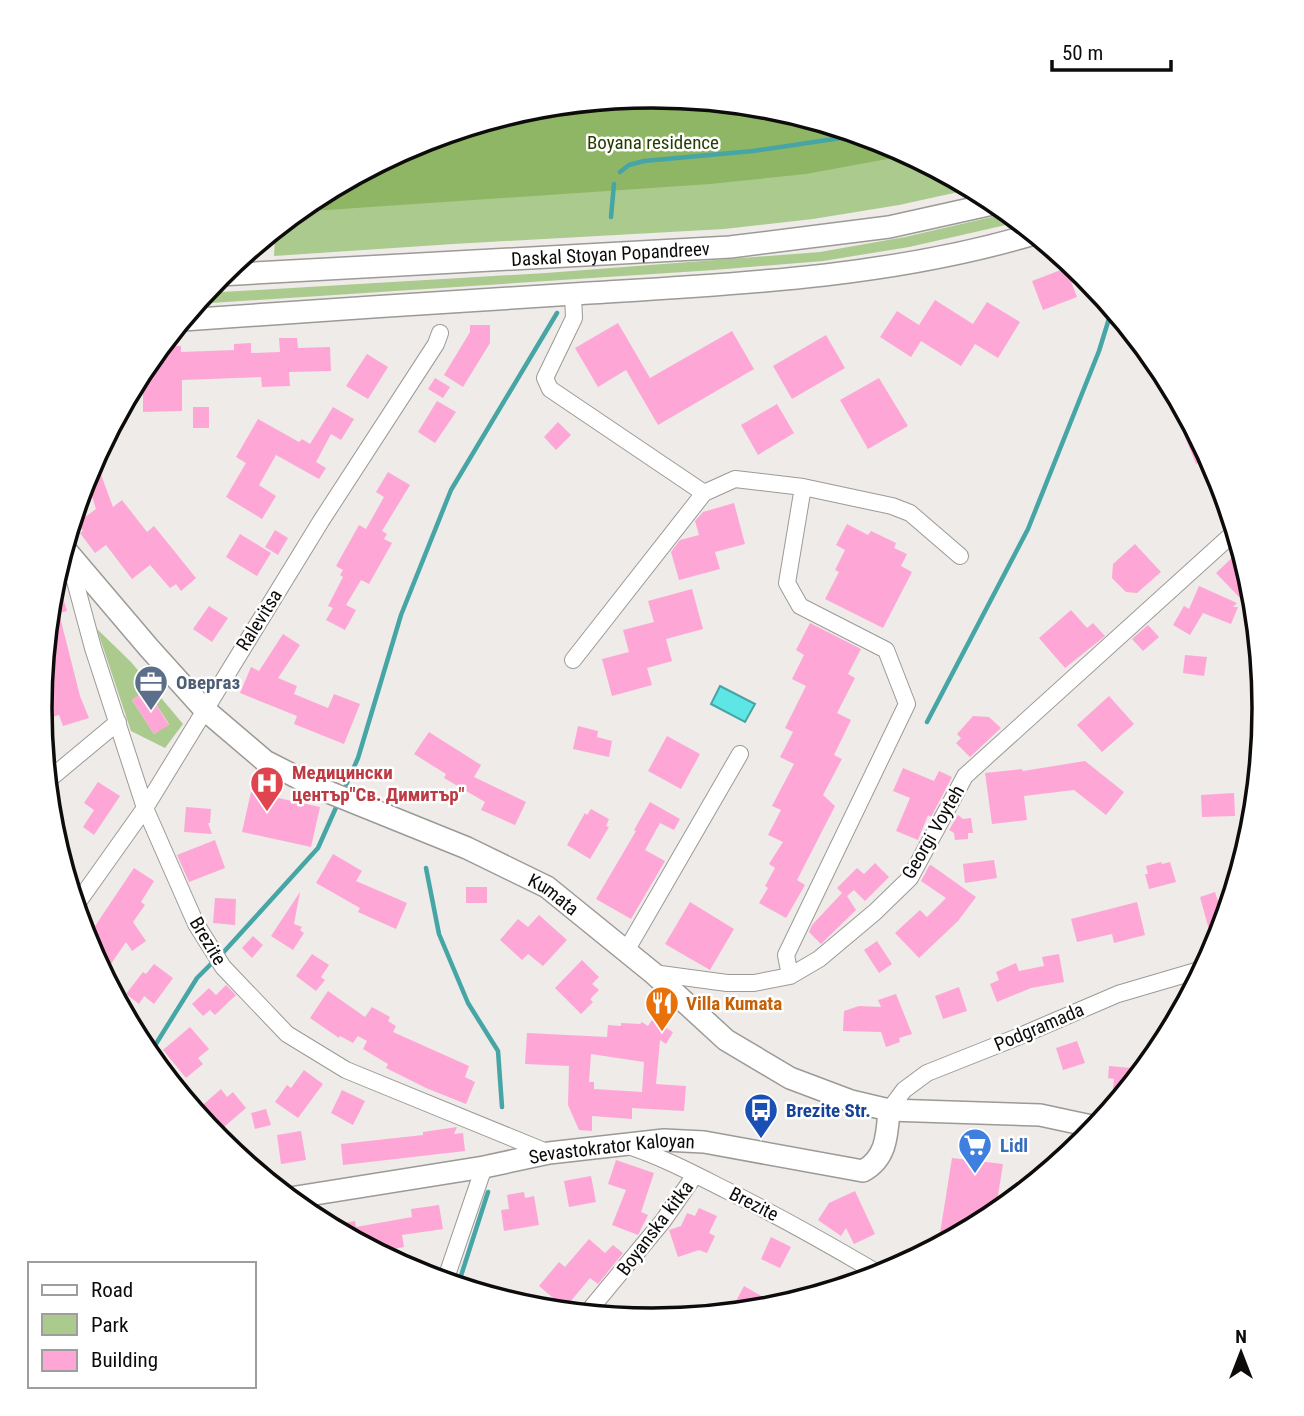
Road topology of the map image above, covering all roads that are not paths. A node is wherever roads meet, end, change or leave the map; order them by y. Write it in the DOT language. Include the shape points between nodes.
graph roads {
  1 [pos="980,207"];
  2 [pos="1022,237"];
  3 [pos="239,274"];
  4 [pos="573,294"];
  5 [pos="196,319"];
  6 [pos="440,333"];
  7 [pos="802,492"];
  8 [pos="704,493"];
  9 [pos="1227,539"];
  10 [pos="960,556"];
  11 [pos="72,558"];
  12 [pos="70,566"];
  13 [pos="573,660"];
  14 [pos="204,709"];
  15 [pos="118,722"];
  16 [pos="740,754"];
  17 [pos="57,773"];
  18 [pos="145,808"];
  19 [pos="83,896"];
  20 [pos="626,951"];
  21 [pos="653,973"];
  22 [pos="1190,974"];
  23 [pos="790,976"];
  24 [pos="889,1110"];
  25 [pos="1083,1124"];
  26 [pos="622,1144"];
  27 [pos="549,1153"];
  28 [pos="484,1167"];
  29 [pos="695,1175"];
  30 [pos="304,1196"];
  31 [pos="868,1267"];
  32 [pos="448,1272"];
  33 [pos="594,1304"];
  1 -- 3 [label="main road, Daskal Stoyan Popandreev" via="889,227 730,247"];
  2 -- 4 [label="main road, Daskal Stoyan Popandreev" via="894,266 729,284"];
  4 -- 5 [label="main road, Daskal Stoyan Popandreev"];
  4 -- 8 [label="street, Daskal Stoyan Popandreev" via="574,318 545,378 550,389"];
  6 -- 14 [label="street, Ralevitsa"];
  7 -- 8 [label="street" via="735,479"];
  7 -- 10 [label="street" via="910,513"];
  7 -- 23 [label="street" via="787,583 800,606 886,650 907,704 786,955"];
  8 -- 13 [label="street"];
  9 -- 23 [label="street, Georgi Voyteh" via="965,776 910,878 819,959"];
  11 -- 14 [label="main road, Kumata"];
  12 -- 15 [label="street, Brezite"];
  14 -- 18 [label="street, Ralevitsa"];
  14 -- 20 [label="main road, Kumata" via="265,761 547,887"];
  15 -- 17 [label="street"];
  15 -- 18 [label="street, Brezite"];
  16 -- 20 [label="street"];
  18 -- 19 [label="street, Ralevitsa"];
  18 -- 27 [label="street, Brezite" via="212,952 287,1034 346,1070"];
  20 -- 21 [label="main road, Kumata"];
  21 -- 23 [label="street, Georgi Voyteh" via="727,983"];
  21 -- 24 [label="main road, Kumata" via="726,1040 790,1078"];
  22 -- 24 [label="street, Podgramada" via="1118,993 927,1073 904,1090"];
  24 -- 25 [label="main road, Kumata" via="1040,1115"];
  24 -- 26 [label="main road, Sevastokrator Kaloyan" via="887,1141 874,1165 863,1171 704,1142"];
  26 -- 27 [label="main road, Sevastokrator Kaloyan"];
  26 -- 29 [label="street, Brezite"];
  27 -- 28 [label="main road, Sevastokrator Kaloyan"];
  28 -- 30 [label="main road, Sevastokrator Kaloyan"];
  28 -- 32 [label="street"];
  29 -- 31 [label="street, Brezite" via="803,1228"];
  29 -- 33 [label="street, Boyanska kitka" via="663,1222"];
}
